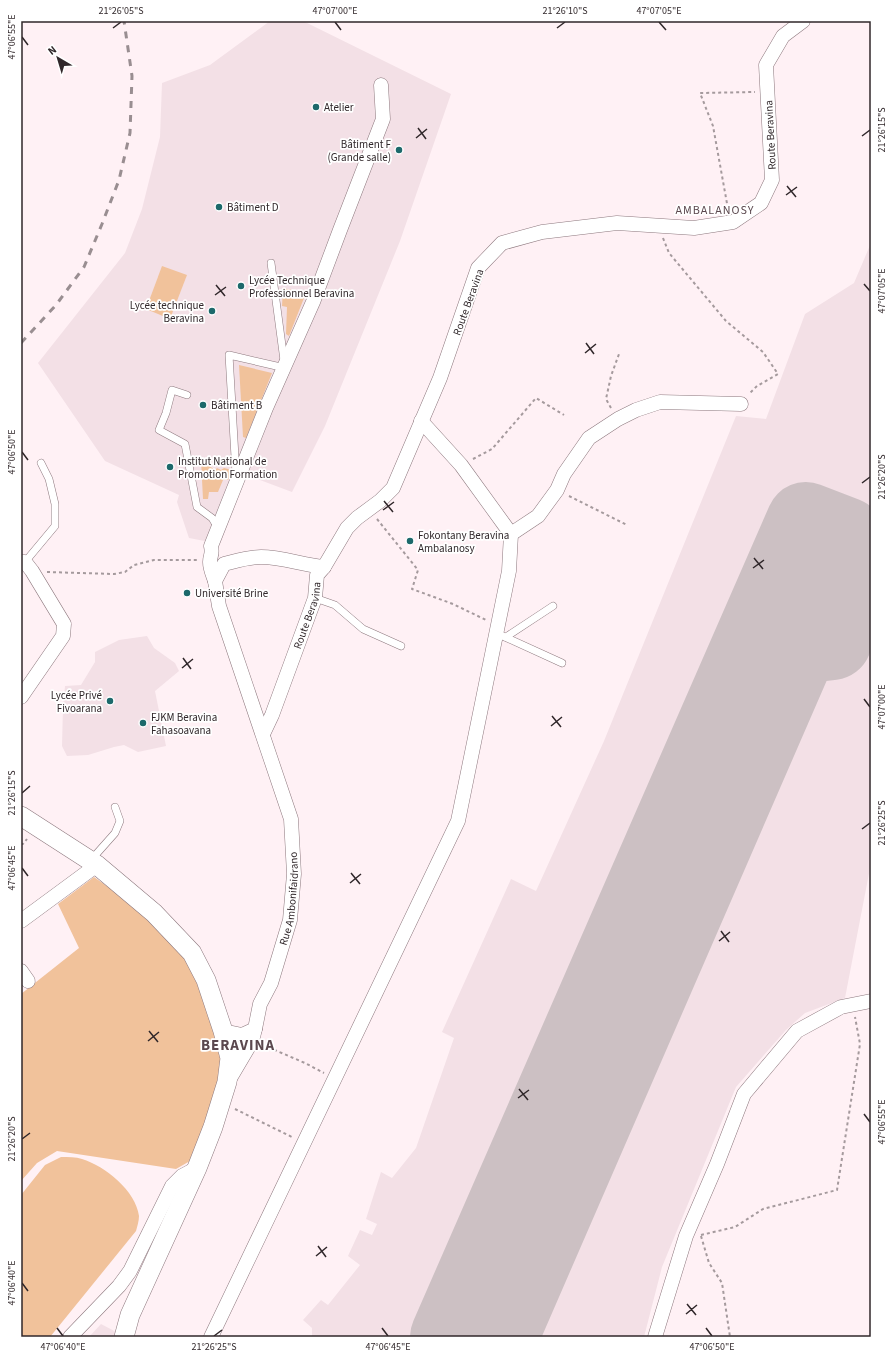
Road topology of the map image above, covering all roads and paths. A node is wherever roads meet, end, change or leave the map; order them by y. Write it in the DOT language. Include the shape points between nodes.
graph roads {
  1 [pos="803,21"];
  2 [pos="381,85"];
  3 [pos="768,91"];
  4 [pos="730,222"];
  5 [pos="659,226"];
  6 [pos="270,263"];
  7 [pos="619,354"];
  8 [pos="285,368"];
  9 [pos="187,395"];
  10 [pos="741,404"];
  11 [pos="564,415"];
  12 [pos="618,419"];
  13 [pos="421,421"];
  14 [pos="41,463"];
  15 [pos="461,465"];
  16 [pos="237,480"];
  17 [pos="557,490"];
  18 [pos="369,509"];
  19 [pos="627,525"];
  20 [pos="218,528"];
  21 [pos="511,534"];
  22 [pos="197,560"];
  23 [pos="26,565"];
  24 [pos="324,567"];
  25 [pos="216,581"];
  26 [pos="315,598"];
  27 [pos="553,606"];
  28 [pos="500,632"];
  29 [pos="401,646"];
  30 [pos="562,663"];
  31 [pos="21,697"];
  32 [pos="262,734"];
  33 [pos="115,807"];
  34 [pos="21,816"];
  35 [pos="94,863"];
  36 [pos="21,921"];
  37 [pos="871,1001"];
  38 [pos="850,1006"];
  39 [pos="223,1031"];
  40 [pos="253,1035"];
  41 [pos="335,1079"];
  42 [pos="228,1082"];
  43 [pos="221,1104"];
  44 [pos="304,1143"];
  45 [pos="197,1168"];
  46 [pos="70,1337"];
  47 [pos="124,1337"];
  48 [pos="211,1337"];
  49 [pos="655,1337"];
  50 [pos="730,1337"];
  1 -- 3 [label="street, Route Beravina" via="784,36 766,65"];
  2 -- 8 [label="street, Rue Ambonifaidrano" via="384,119"];
  3 -- 4 [label="street, Route Beravina" via="772,180 761,203"];
  3 -- 4 [label="path" via="700,94 713,126"];
  4 -- 5 [label="street, Route Beravina" via="694,228"];
  5 -- 10 [label="path" via="669,253 726,321 763,352 778,374 757,386"];
  5 -- 13 [label="street, Route Beravina" via="617,223 542,232 502,243 478,268 440,378"];
  6 -- 8 [label="lane"];
  7 -- 12 [label="path" via="606,399"];
  8 -- 16 [label="street, Rue Ambonifaidrano"];
  8 -- 16 [label="lane" via="229,355"];
  9 -- 20 [label="lane" via="172,390 159,430 185,444 197,507 212,518"];
  10 -- 12 [label="street" via="660,402"];
  11 -- 15 [label="path" via="536,398 492,449"];
  12 -- 17 [label="street" via="590,438 564,474"];
  13 -- 15 [label="street"];
  13 -- 18 [label="street, Route Beravina" via="393,488"];
  14 -- 23 [label="lane" via="49,479 55,504 55,526"];
  15 -- 21 [label="street"];
  16 -- 20 [label="street, Rue Ambonifaidrano"];
  17 -- 19 [label="path"];
  17 -- 21 [label="street" via="538,516"];
  18 -- 24 [label="street, Route Beravina" via="347,528"];
  18 -- 28 [label="path" via="418,570 412,589 453,604"];
  20 -- 25 [label="street, Rue Ambonifaidrano" via="211,546 213,553 210,560 211,571"];
  21 -- 28 [label="street" via="509,571"];
  22 -- 23 [label="path" via="154,560 114,574"];
  23 -- 31 [label="street" via="64,624 63,636"];
  24 -- 25 [label="street" via="262,557 242,559 224,564"];
  24 -- 26 [label="street, Route Beravina" via="317,575"];
  25 -- 32 [label="street, Rue Ambonifaidrano" via="219,606"];
  26 -- 29 [label="lane" via="335,605 363,629"];
  26 -- 32 [label="street, Route Beravina" via="272,715"];
  27 -- 28 [label="lane"];
  28 -- 30 [label="lane"];
  28 -- 41 [label="street" via="458,821"];
  32 -- 40 [label="street, Rue Ambonifaidrano" via="291,819 294,874 290,920 272,983 260,1004"];
  33 -- 35 [label="lane" via="120,821 115,833"];
  34 -- 35 [label="street"];
  35 -- 36 [label="street"];
  35 -- 39 [label="street" via="154,913 192,953 206,980"];
  37 -- 38 [label="street"];
  38 -- 49 [label="street" via="841,1007 797,1031 744,1094 686,1236"];
  38 -- 50 [label="path" via="856,1020 860,1044 837,1190 763,1209 735,1226 700,1235 709,1263 722,1283"];
  39 -- 40 [label="street"];
  39 -- 42 [label="street" via="230,1058"];
  40 -- 41 [label="path"];
  40 -- 42 [label="street, Rue Ambonifaidrano"];
  41 -- 44 [label="street"];
  42 -- 43 [label="street"];
  43 -- 44 [label="path" via="226,1104"];
  43 -- 45 [label="street"];
  44 -- 48 [label="street"];
  45 -- 46 [label="street" via="182,1176 172,1186 130,1271"];
  45 -- 47 [label="street" via="130,1315"];
}
